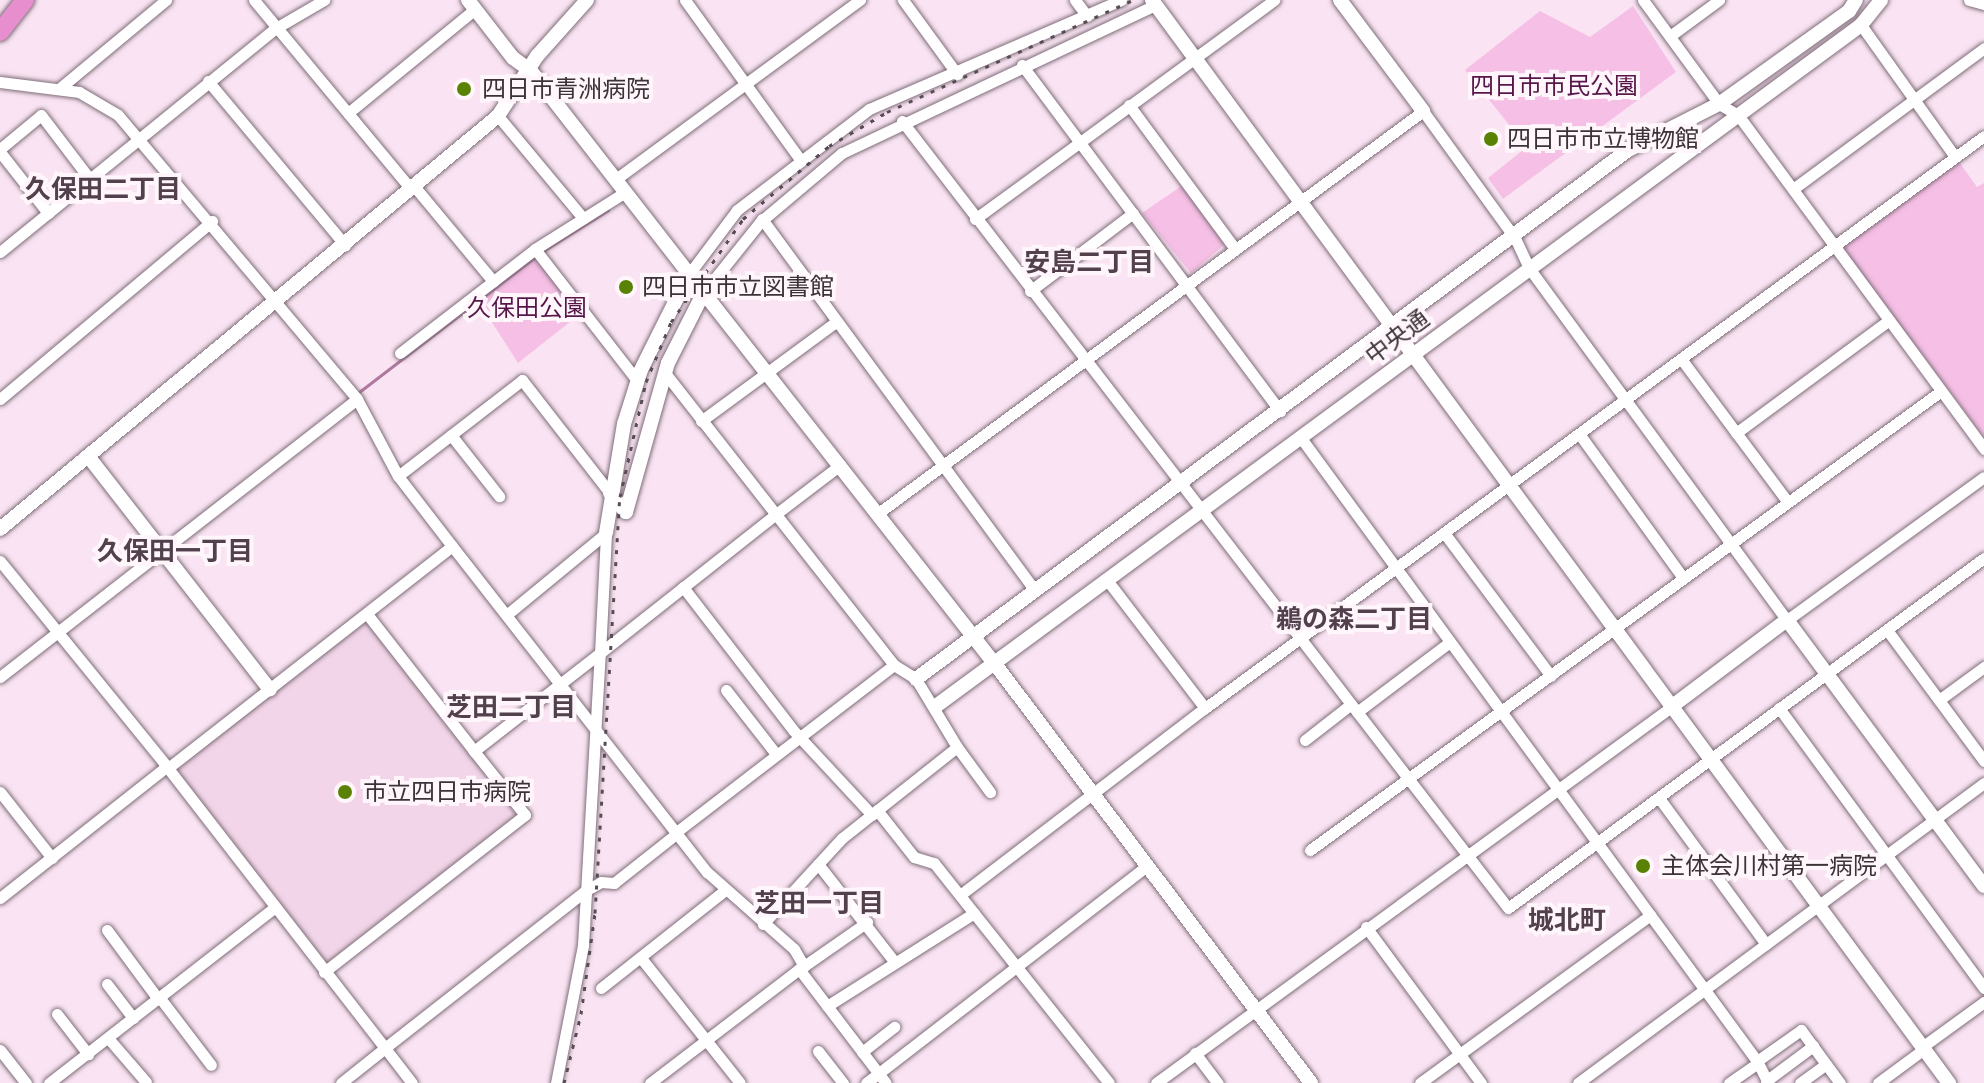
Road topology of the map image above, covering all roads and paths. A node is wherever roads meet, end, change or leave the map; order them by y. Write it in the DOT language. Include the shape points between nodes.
graph roads {
  1 [pos="25,0"];
  2 [pos="166,0"];
  3 [pos="254,0"];
  4 [pos="324,0"];
  5 [pos="587,0"];
  6 [pos="685,0"];
  7 [pos="860,0"];
  8 [pos="903,0"];
  9 [pos="1075,0"];
  10 [pos="1121,0"];
  11 [pos="1274,0"];
  12 [pos="1340,0"];
  13 [pos="1643,0"];
  14 [pos="1719,0"];
  15 [pos="1881,0"];
  16 [pos="1969,0"];
  17 [pos="1154,2"];
  18 [pos="471,4"];
  19 [pos="1849,4"];
  20 [pos="1984,4"];
  21 [pos="1087,16"];
  22 [pos="1861,25"];
  23 [pos="276,28"];
  24 [pos="0,32"];
  25 [pos="1670,36"];
  26 [pos="1984,48"];
  27 [pos="1194,58"];
  28 [pos="1022,65"];
  29 [pos="531,71"];
  30 [pos="957,74"];
  31 [pos="208,81"];
  32 [pos="0,82"];
  33 [pos="746,83"];
  34 [pos="60,88"];
  35 [pos="1915,99"];
  36 [pos="1719,104"];
  37 [pos="1129,105"];
  38 [pos="1423,111"];
  39 [pos="348,113"];
  40 [pos="1738,115"];
  41 [pos="498,116"];
  42 [pos="902,121"];
  43 [pos="1984,136"];
  44 [pos="138,138"];
  45 [pos="1081,142"];
  46 [pos="0,150"];
  47 [pos="1955,157"];
  48 [pos="799,158"];
  49 [pos="89,178"];
  50 [pos="616,179"];
  51 [pos="412,187"];
  52 [pos="1793,189"];
  53 [pos="625,192"];
  54 [pos="1300,201"];
  55 [pos="48,213"];
  56 [pos="1133,213"];
  57 [pos="583,218"];
  58 [pos="762,219"];
  59 [pos="975,219"];
  60 [pos="212,221"];
  61 [pos="1515,238"];
  62 [pos="345,245"];
  63 [pos="1836,247"];
  64 [pos="1235,249"];
  65 [pos="0,252"];
  66 [pos="537,252"];
  67 [pos="1529,268"];
  68 [pos="689,274"];
  69 [pos="493,281"];
  70 [pos="1187,284"];
  71 [pos="1030,291"];
  72 [pos="704,292"];
  73 [pos="276,302"];
  74 [pos="1889,320"];
  75 [pos="836,322"];
  76 [pos="1392,326"];
  77 [pos="400,353"];
  78 [pos="1412,353"];
  79 [pos="1084,360"];
  80 [pos="1682,360"];
  81 [pos="767,372"];
  82 [pos="665,373"];
  83 [pos="638,382"];
  84 [pos="1941,391"];
  85 [pos="0,399"];
  86 [pos="357,399"];
  87 [pos="1626,400"];
  88 [pos="1280,411"];
  89 [pos="701,421"];
  90 [pos="1736,433"];
  91 [pos="451,435"];
  92 [pos="1580,435"];
  93 [pos="1301,438"];
  94 [pos="1984,449"];
  95 [pos="88,456"];
  96 [pos="840,465"];
  97 [pos="944,466"];
  98 [pos="398,476"];
  99 [pos="1984,477"];
  100 [pos="1181,483"];
  101 [pos="1510,485"];
  102 [pos="610,493"];
  103 [pos="499,496"];
  104 [pos="1788,502"];
  105 [pos="1203,509"];
  106 [pos="776,514"];
  107 [pos="877,514"];
  108 [pos="0,529"];
  109 [pos="606,533"];
  110 [pos="1445,534"];
  111 [pos="1732,543"];
  112 [pos="452,546"];
  113 [pos="163,549"];
  114 [pos="0,561"];
  115 [pos="1982,563"];
  116 [pos="1396,568"];
  117 [pos="1683,578"];
  118 [pos="1107,580"];
  119 [pos="683,587"];
  120 [pos="1035,591"];
  121 [pos="367,614"];
  122 [pos="506,615"];
  123 [pos="1787,620"];
  124 [pos="1615,628"];
  125 [pos="1887,630"];
  126 [pos="59,631"];
  127 [pos="972,637"];
  128 [pos="1301,640"];
  129 [pos="1450,642"];
  130 [pos="600,653"];
  131 [pos="995,664"];
  132 [pos="894,665"];
  133 [pos="1984,667"];
  134 [pos="1828,673"];
  135 [pos="1551,676"];
  136 [pos="0,677"];
  137 [pos="916,679"];
  138 [pos="560,684"];
  139 [pos="270,690"];
  140 [pos="726,690"];
  141 [pos="1939,700"];
  142 [pos="936,706"];
  143 [pos="1671,707"];
  144 [pos="1205,708"];
  145 [pos="1354,708"];
  146 [pos="1779,708"];
  147 [pos="1502,712"];
  148 [pos="597,731"];
  149 [pos="799,736"];
  150 [pos="1305,740"];
  151 [pos="957,747"];
  152 [pos="474,751"];
  153 [pos="776,754"];
  154 [pos="1710,760"];
  155 [pos="1984,761"];
  156 [pos="167,768"];
  157 [pos="1410,781"];
  158 [pos="1984,783"];
  159 [pos="1558,789"];
  160 [pos="0,792"];
  161 [pos="990,792"];
  162 [pos="1093,792"];
  163 [pos="1659,798"];
  164 [pos="874,812"];
  165 [pos="1935,819"];
  166 [pos="676,833"];
  167 [pos="1597,843"];
  168 [pos="1310,850"];
  169 [pos="1886,854"];
  170 [pos="1467,855"];
  171 [pos="52,858"];
  172 [pos="818,864"];
  173 [pos="1148,865"];
  174 [pos="1984,886"];
  175 [pos="589,889"];
  176 [pos="725,890"];
  177 [pos="960,895"];
  178 [pos="0,898"];
  179 [pos="1818,905"];
  180 [pos="275,907"];
  181 [pos="974,913"];
  182 [pos="1650,915"];
  183 [pos="867,922"];
  184 [pos="763,924"];
  185 [pos="1366,927"];
  186 [pos="107,930"];
  187 [pos="1766,944"];
  188 [pos="641,958"];
  189 [pos="893,960"];
  190 [pos="1018,967"];
  191 [pos="802,968"];
  192 [pos="324,972"];
  193 [pos="107,984"];
  194 [pos="601,988"];
  195 [pos="1984,988"];
  196 [pos="1705,989"];
  197 [pos="159,998"];
  198 [pos="1984,1002"];
  199 [pos="827,1006"];
  200 [pos="1254,1007"];
  201 [pos="57,1014"];
  202 [pos="133,1018"];
  203 [pos="894,1027"];
  204 [pos="108,1038"];
  205 [pos="705,1038"];
  206 [pos="1813,1046"];
  207 [pos="385,1048"];
  208 [pos="1923,1048"];
  209 [pos="0,1050"];
  210 [pos="818,1051"];
  211 [pos="862,1052"];
  212 [pos="1195,1053"];
  213 [pos="88,1054"];
  214 [pos="1460,1054"];
  215 [pos="1756,1063"];
  216 [pos="1826,1064"];
  217 [pos="211,1065"];
  218 [pos="882,1078"];
  219 [pos="146,1082"];
  220 [pos="1767,1082"];
  221 [pos="1838,1082"];
  222 [pos="26,1083"];
  223 [pos="49,1083"];
  224 [pos="341,1083"];
  225 [pos="412,1083"];
  226 [pos="556,1083"];
  227 [pos="650,1083"];
  228 [pos="740,1083"];
  229 [pos="843,1083"];
  230 [pos="866,1083"];
  231 [pos="1109,1083"];
  232 [pos="1156,1083"];
  233 [pos="1218,1083"];
  234 [pos="1311,1083"];
  235 [pos="1420,1083"];
  236 [pos="1481,1083"];
  237 [pos="1578,1083"];
  238 [pos="1729,1083"];
  239 [pos="1800,1083"];
  240 [pos="1878,1083"];
  241 [pos="1949,1083"];
  1 -- 24 [label="highway"];
  2 -- 34 [label="street"];
  3 -- 23 [label="street"];
  4 -- 23 [label="street"];
  5 -- 29 [label="street" via="537,56"];
  6 -- 33 [label="street"];
  7 -- 33 [label="street"];
  8 -- 30 [label="street"];
  9 -- 21 [label="street"];
  10 -- 21 [label="street"];
  11 -- 27 [label="street"];
  12 -- 38 [label="street"];
  13 -- 25 [label="street"];
  14 -- 25 [label="street"];
  15 -- 22 [label="street, 中央通"];
  16 -- 20 [label="street"];
  17 -- 27 [label="street"];
  17 -- 28 [label="street"];
  18 -- 29 [label="street" via="513,58"];
  18 -- 39 [label="street"];
  19 -- 22 [label="street"];
  19 -- 36 [label="street, 中央通"];
  21 -- 30 [label="street"];
  22 -- 35 [label="street"];
  22 -- 40 [label="street, 中央通"];
  23 -- 31 [label="street"];
  23 -- 39 [label="street"];
  25 -- 36 [label="street"];
  26 -- 35 [label="street"];
  27 -- 37 [label="street"];
  27 -- 54 [label="street"];
  28 -- 42 [label="street"];
  28 -- 45 [label="street"];
  29 -- 41 [label="street"];
  29 -- 50 [label="street"];
  30 -- 48 [label="street" via="869,109"];
  31 -- 44 [label="street"];
  31 -- 62 [label="street"];
  32 -- 34 [label="street"];
  33 -- 48 [label="street"];
  33 -- 50 [label="street"];
  34 -- 44 [label="street" via="104,105"];
  35 -- 47 [label="street"];
  35 -- 52 [label="street"];
  36 -- 40 [label="street"];
  36 -- 61 [label="street, 中央通" via="1628,150"];
  37 -- 45 [label="street"];
  37 -- 64 [label="street"];
  38 -- 54 [label="street"];
  38 -- 61 [label="street"];
  39 -- 51 [label="street"];
  40 -- 52 [label="street"];
  40 -- 67 [label="street, 中央通"];
  41 -- 51 [label="street"];
  41 -- 57 [label="street"];
  42 -- 58 [label="street" via="821,168"];
  42 -- 59 [label="street"];
  43 -- 47 [label="street"];
  44 -- 49 [label="street"];
  44 -- 60 [label="street"];
  45 -- 56 [label="street"];
  45 -- 59 [label="street"];
  46 -- 49 [label="street" via="41,115"];
  46 -- 55 [label="street"];
  47 -- 63 [label="street"];
  48 -- 68 [label="street" via="737,210"];
  49 -- 55 [label="street"];
  50 -- 53 [label="street"];
  51 -- 62 [label="street"];
  51 -- 69 [label="street"];
  52 -- 63 [label="street"];
  53 -- 57 [label="street"];
  53 -- 68 [label="street"];
  54 -- 64 [label="street"];
  54 -- 76 [label="street"];
  55 -- 65 [label="street"];
  56 -- 70 [label="street"];
  56 -- 71 [label="street"];
  57 -- 66 [label="street"];
  58 -- 72 [label="street"];
  58 -- 75 [label="street"];
  59 -- 71 [label="street"];
  60 -- 73 [label="street"];
  60 -- 85 [label="street"];
  61 -- 67 [label="street"];
  61 -- 76 [label="street, 中央通"];
  62 -- 73 [label="street"];
  63 -- 74 [label="street"];
  63 -- 80 [label="street"];
  64 -- 70 [label="street"];
  66 -- 69 [label="street"];
  66 -- 83 [label="street"];
  67 -- 78 [label="street, 中央通"];
  67 -- 87 [label="street"];
  68 -- 72 [label="street"];
  68 -- 83 [label="street"];
  69 -- 77 [label="street"];
  70 -- 79 [label="street"];
  70 -- 88 [label="street"];
  71 -- 79 [label="street"];
  72 -- 81 [label="street"];
  72 -- 82 [label="street"];
  73 -- 86 [label="street"];
  73 -- 95 [label="street"];
  74 -- 84 [label="street"];
  74 -- 90 [label="street"];
  75 -- 81 [label="street"];
  75 -- 97 [label="street"];
  76 -- 78 [label="street"];
  76 -- 88 [label="street, 中央通"];
  78 -- 93 [label="street, 中央通"];
  78 -- 101 [label="street"];
  79 -- 97 [label="street"];
  79 -- 100 [label="street"];
  80 -- 87 [label="street"];
  80 -- 90 [label="street"];
  81 -- 89 [label="street"];
  81 -- 96 [label="street"];
  82 -- 89 [label="street"];
  82 -- 102 [label="street" via="626,512"];
  83 -- 102 [label="street"];
  84 -- 94 [label="street"];
  84 -- 104 [label="street"];
  86 -- 98 [label="street"];
  86 -- 113 [label="street"];
  87 -- 92 [label="street"];
  87 -- 111 [label="street"];
  88 -- 100 [label="street, 中央通"];
  89 -- 106 [label="street"];
  90 -- 104 [label="street"];
  91 -- 98 [label="street"];
  91 -- 102 [label="street" via="522,380"];
  91 -- 103 [label="street"];
  92 -- 101 [label="street"];
  92 -- 117 [label="street"];
  93 -- 105 [label="street, 中央通"];
  93 -- 116 [label="street"];
  95 -- 108 [label="street"];
  95 -- 113 [label="street"];
  96 -- 106 [label="street"];
  96 -- 107 [label="street"];
  97 -- 107 [label="street"];
  97 -- 120 [label="street"];
  98 -- 112 [label="street"];
  99 -- 123 [label="street"];
  100 -- 105 [label="street"];
  100 -- 120 [label="street, 中央通"];
  101 -- 110 [label="street"];
  101 -- 124 [label="street"];
  102 -- 109 [label="street"];
  104 -- 111 [label="street"];
  105 -- 118 [label="street, 中央通"];
  105 -- 128 [label="street"];
  106 -- 119 [label="street"];
  106 -- 132 [label="street"];
  107 -- 127 [label="street"];
  109 -- 122 [label="street"];
  109 -- 130 [label="street"];
  110 -- 116 [label="street"];
  110 -- 135 [label="street"];
  111 -- 117 [label="street"];
  111 -- 123 [label="street"];
  112 -- 121 [label="street"];
  112 -- 122 [label="street"];
  113 -- 126 [label="street"];
  113 -- 139 [label="street"];
  114 -- 126 [label="street"];
  115 -- 125 [label="street"];
  116 -- 128 [label="street"];
  116 -- 129 [label="street"];
  117 -- 124 [label="street"];
  118 -- 131 [label="street, 中央通"];
  118 -- 144 [label="street"];
  119 -- 130 [label="street"];
  119 -- 149 [label="street"];
  120 -- 127 [label="street, 中央通"];
  121 -- 139 [label="street"];
  121 -- 152 [label="street"];
  122 -- 138 [label="street"];
  123 -- 134 [label="street"];
  123 -- 143 [label="street"];
  124 -- 135 [label="street"];
  124 -- 143 [label="street"];
  125 -- 134 [label="street"];
  125 -- 141 [label="street"];
  126 -- 136 [label="street"];
  126 -- 156 [label="street"];
  127 -- 131 [label="street"];
  127 -- 137 [label="street, 中央通"];
  128 -- 144 [label="street"];
  128 -- 145 [label="street"];
  129 -- 145 [label="street"];
  129 -- 147 [label="street"];
  130 -- 138 [label="street"];
  130 -- 148 [label="street"];
  131 -- 142 [label="street, 中央通"];
  131 -- 162 [label="street"];
  132 -- 137 [label="street"];
  132 -- 149 [label="street"];
  133 -- 141 [label="street"];
  134 -- 146 [label="street"];
  134 -- 165 [label="street"];
  135 -- 147 [label="street"];
  137 -- 142 [label="street"];
  138 -- 148 [label="street"];
  138 -- 152 [label="street"];
  139 -- 156 [label="street"];
  140 -- 153 [label="street"];
  141 -- 155 [label="street"];
  142 -- 151 [label="street" via="941,727"];
  143 -- 154 [label="street"];
  143 -- 159 [label="street"];
  144 -- 162 [label="street"];
  145 -- 150 [label="street"];
  145 -- 157 [label="street"];
  146 -- 154 [label="street"];
  146 -- 169 [label="street"];
  147 -- 157 [label="street"];
  147 -- 159 [label="street"];
  148 -- 166 [label="street"];
  148 -- 175 [label="street"];
  149 -- 153 [label="street"];
  149 -- 164 [label="street"];
  151 -- 161 [label="street"];
  151 -- 164 [label="street"];
  152 -- 192 [label="street" via="525,815"];
  153 -- 166 [label="street"];
  154 -- 163 [label="street"];
  154 -- 179 [label="street"];
  156 -- 171 [label="street"];
  156 -- 180 [label="street"];
  157 -- 168 [label="street"];
  157 -- 170 [label="street"];
  158 -- 165 [label="street"];
  159 -- 167 [label="street"];
  159 -- 170 [label="street"];
  160 -- 171 [label="street"];
  162 -- 173 [label="street"];
  162 -- 177 [label="street"];
  163 -- 167 [label="street"];
  163 -- 187 [label="street"];
  164 -- 172 [label="street"];
  164 -- 177 [label="street" via="914,857 934,863"];
  165 -- 169 [label="street"];
  165 -- 174 [label="street"];
  166 -- 175 [label="street" via="614,883 601,882"];
  166 -- 176 [label="street"];
  167 -- 170 [label="street" via="1508,908"];
  167 -- 182 [label="street"];
  169 -- 179 [label="street"];
  169 -- 195 [label="street"];
  170 -- 185 [label="street"];
  171 -- 178 [label="street"];
  172 -- 183 [label="street"];
  172 -- 184 [label="street"];
  173 -- 190 [label="street"];
  173 -- 200 [label="street"];
  175 -- 207 [label="street"];
  175 -- 226 [label="street" via="579,978"];
  176 -- 184 [label="street"];
  176 -- 188 [label="street"];
  177 -- 181 [label="street"];
  179 -- 187 [label="street"];
  179 -- 208 [label="street"];
  180 -- 192 [label="street"];
  180 -- 197 [label="street"];
  181 -- 189 [label="street"];
  181 -- 190 [label="street"];
  182 -- 196 [label="street"];
  182 -- 214 [label="street"];
  183 -- 189 [label="street"];
  183 -- 191 [label="street"];
  184 -- 191 [label="street" via="794,949"];
  185 -- 200 [label="street"];
  185 -- 214 [label="street"];
  186 -- 197 [label="street"];
  187 -- 196 [label="street"];
  188 -- 194 [label="street"];
  188 -- 205 [label="street"];
  189 -- 199 [label="street"];
  190 -- 218 [label="street"];
  190 -- 231 [label="street"];
  191 -- 199 [label="street"];
  191 -- 205 [label="street"];
  192 -- 207 [label="street"];
  193 -- 202 [label="street"];
  196 -- 215 [label="street"];
  196 -- 237 [label="street"];
  197 -- 202 [label="street"];
  197 -- 217 [label="street"];
  198 -- 208 [label="street"];
  199 -- 211 [label="street"];
  200 -- 212 [label="street"];
  200 -- 234 [label="street"];
  201 -- 213 [label="street"];
  202 -- 204 [label="street"];
  203 -- 211 [label="street"];
  204 -- 213 [label="street"];
  204 -- 219 [label="street"];
  205 -- 227 [label="street"];
  205 -- 228 [label="street"];
  206 -- 215 [label="street" via="1801,1030"];
  206 -- 216 [label="street"];
  206 -- 220 [label="street"];
  207 -- 224 [label="street"];
  207 -- 225 [label="street"];
  208 -- 240 [label="street"];
  208 -- 241 [label="street"];
  209 -- 222 [label="street"];
  210 -- 229 [label="street"];
  211 -- 218 [label="street"];
  212 -- 232 [label="street"];
  212 -- 233 [label="street"];
  213 -- 223 [label="street"];
  214 -- 235 [label="street"];
  214 -- 236 [label="street"];
  215 -- 220 [label="street"];
  215 -- 238 [label="street"];
  216 -- 221 [label="street"];
  216 -- 239 [label="street"];
  218 -- 230 [label="street"];
}
